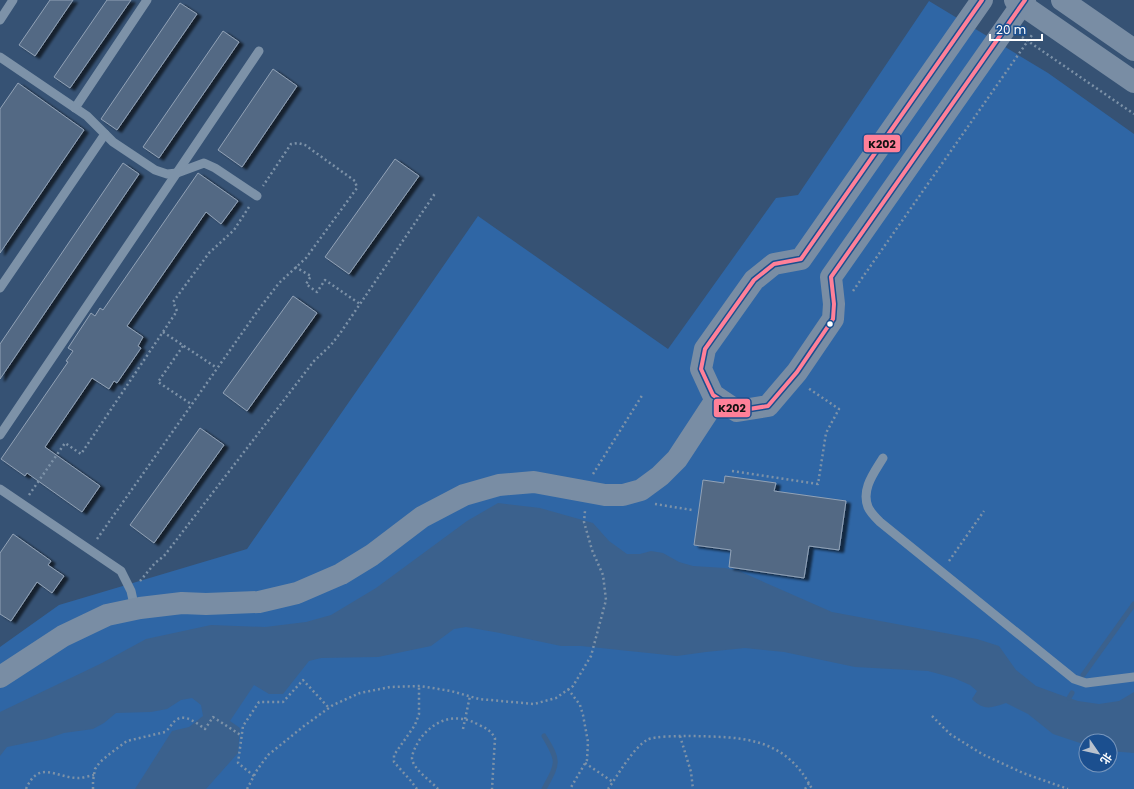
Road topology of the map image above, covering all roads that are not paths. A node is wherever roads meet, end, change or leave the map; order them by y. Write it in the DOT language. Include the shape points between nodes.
graph roads {
  1 [pos="13,0"];
  2 [pos="147,0"];
  3 [pos="982,0"];
  4 [pos="1062,0"];
  5 [pos="1020,2"];
  6 [pos="0,20"];
  7 [pos="259,50"];
  8 [pos="1134,50"];
  9 [pos="0,57"];
  10 [pos="1134,82"];
  11 [pos="75,108"];
  12 [pos="105,134"];
  13 [pos="177,172"];
  14 [pos="256,196"];
  15 [pos="0,288"];
  16 [pos="717,398"];
  17 [pos="0,435"];
  18 [pos="883,458"];
  19 [pos="0,489"];
  20 [pos="133,600"];
  21 [pos="0,677"];
  22 [pos="1134,677"];
  1 -- 6 [label="lane"];
  2 -- 11 [label="lane"];
  3 -- 16 [label="street" via="801,259 774,264 754,280 705,349 701,370"];
  4 -- 8 [label="street"];
  5 -- 10 [label="street"];
  5 -- 16 [label="street" via="1007,26 831,277 833,319 793,377 768,406 737,411"];
  7 -- 13 [label="lane"];
  9 -- 11 [label="lane"];
  11 -- 12 [label="lane"];
  12 -- 13 [label="lane" via="155,170 167,174"];
  12 -- 15 [label="lane"];
  13 -- 14 [label="lane" via="204,163"];
  13 -- 17 [label="lane"];
  16 -- 20 [label="street" via="677,459 641,490 623,495 605,495 534,482 499,485 464,495 422,517 372,555 341,574 297,593 259,602 206,604"];
  18 -- 22 [label="lane" via="867,486 866,498 868,508 880,522 1074,679 1086,683"];
  19 -- 20 [label="lane" via="121,571"];
  20 -- 21 [label="street" via="63,636"];
}
